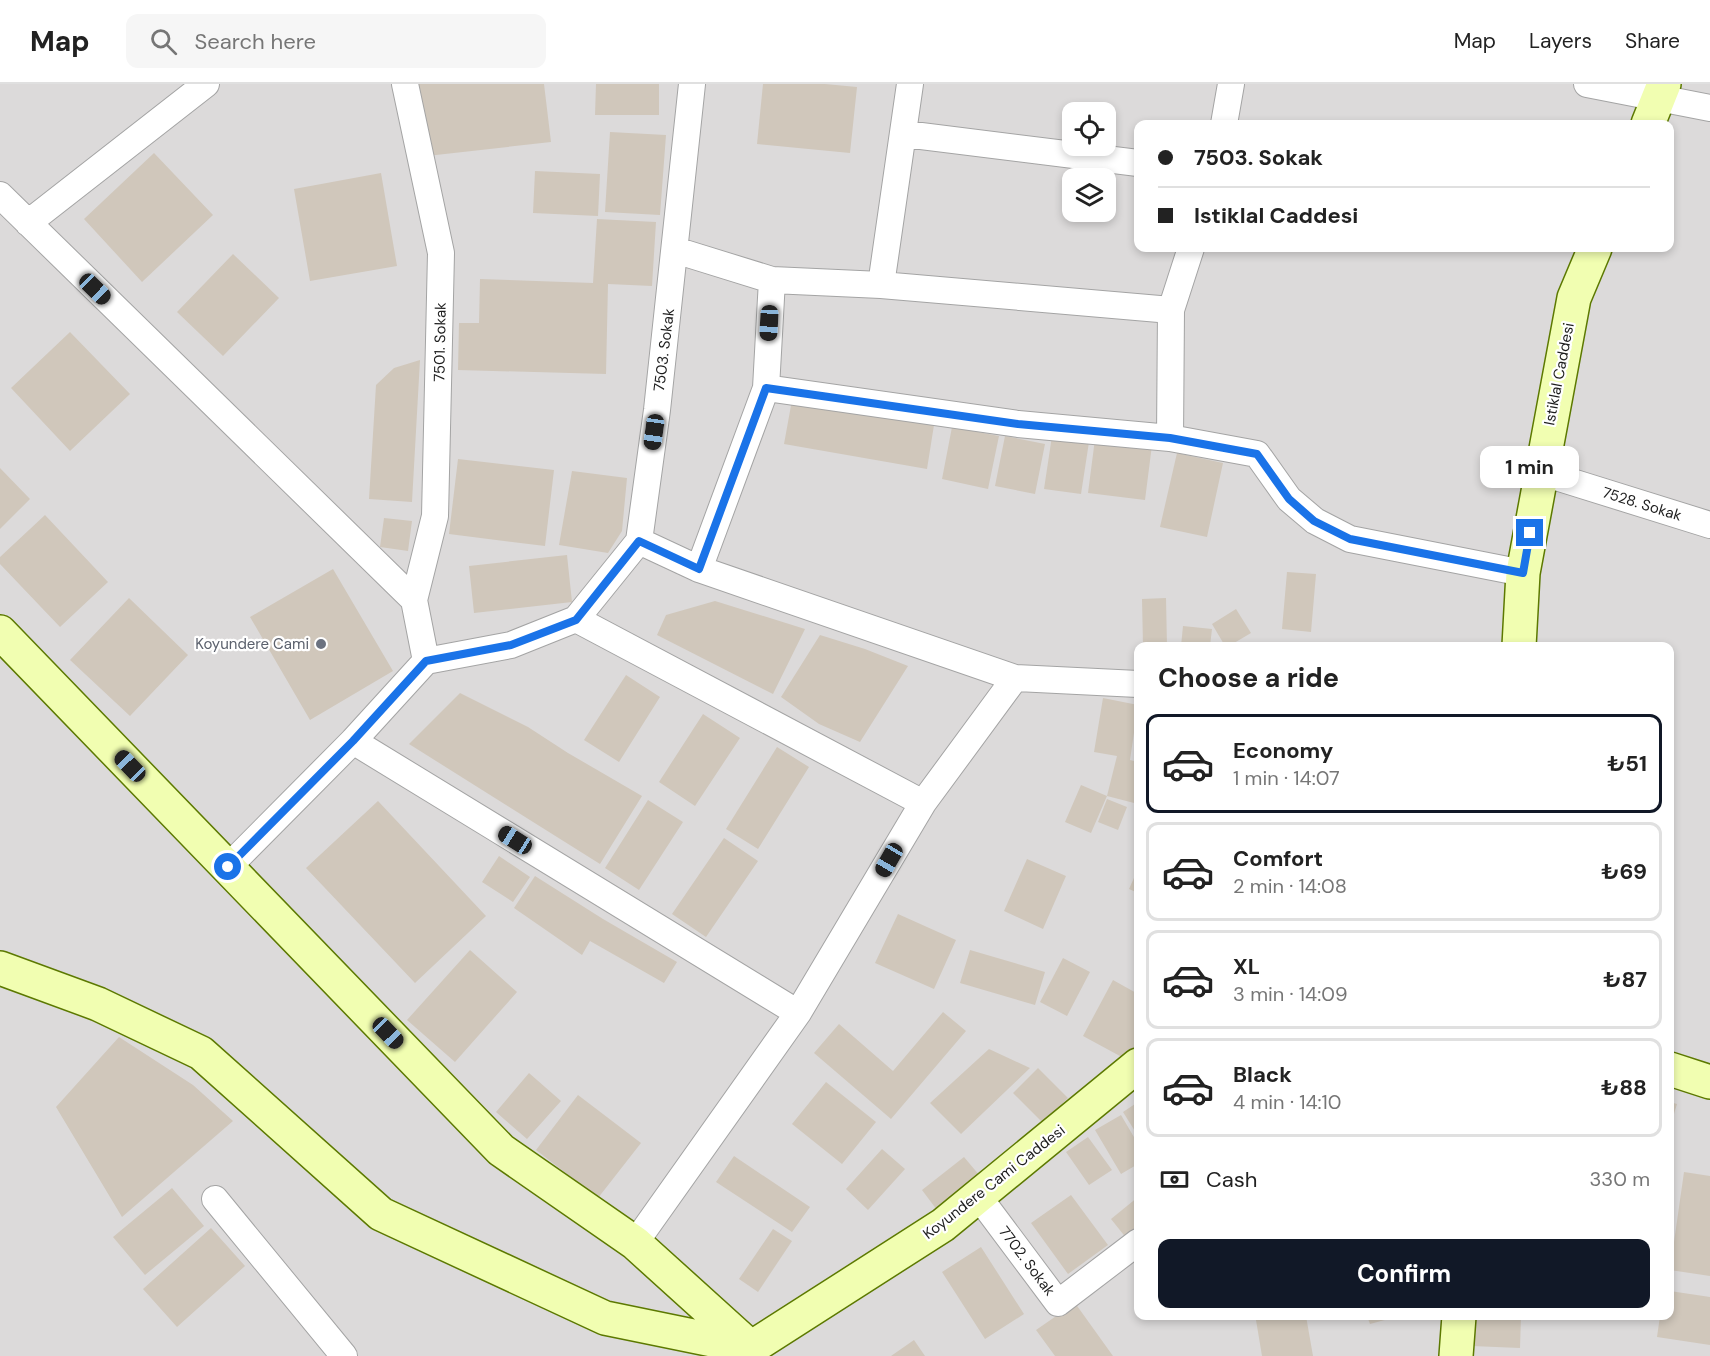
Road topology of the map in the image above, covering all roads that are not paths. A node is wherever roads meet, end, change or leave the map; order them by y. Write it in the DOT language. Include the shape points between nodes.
graph roads {
  1 [pos="206,84"];
  2 [pos="405,84"];
  3 [pos="692,84"];
  4 [pos="910,84"];
  5 [pos="1231,84"];
  6 [pos="1587,84"];
  7 [pos="1657,102"];
  8 [pos="1710,108"];
  9 [pos="1225,120"];
  10 [pos="904,134"];
  11 [pos="1134,163"];
  12 [pos="0,195"];
  13 [pos="28,224"];
  14 [pos="675,250"];
  15 [pos="1190,252"];
  16 [pos="1593,252"];
  17 [pos="772,280"];
  18 [pos="881,285"];
  19 [pos="1171,310"];
  20 [pos="766,388"];
  21 [pos="1170,438"];
  22 [pos="1540,472"];
  23 [pos="1710,525"];
  24 [pos="639,541"];
  25 [pos="699,569"];
  26 [pos="1523,573"];
  27 [pos="414,600"];
  28 [pos="576,620"];
  29 [pos="0,632"];
  30 [pos="1519,642"];
  31 [pos="426,661"];
  32 [pos="1015,678"];
  33 [pos="1134,684"];
  34 [pos="353,741"];
  35 [pos="923,803"];
  36 [pos="228,867"];
  37 [pos="0,968"];
  38 [pos="798,1014"];
  39 [pos="1134,1068"];
  40 [pos="1674,1069"];
  41 [pos="1710,1082"];
  42 [pos="978,1197"];
  43 [pos="216,1199"];
  44 [pos="635,1243"];
  45 [pos="1134,1245"];
  46 [pos="1459,1320"];
  47 [pos="756,1352"];
  48 [pos="344,1356"];
  49 [pos="1456,1356"];
  1 -- 13 [label="street"];
  2 -- 27 [label="street, 7501. Sokak" via="441,253 435,516"];
  3 -- 14 [label="street, 7503. Sokak"];
  4 -- 10 [label="street"];
  5 -- 9 [label="street"];
  6 -- 7 [label="street"];
  7 -- 8 [label="street"];
  10 -- 11 [label="street"];
  10 -- 18 [label="street"];
  12 -- 13 [label="street"];
  13 -- 27 [label="street"];
  14 -- 17 [label="street"];
  14 -- 24 [label="street, 7503. Sokak"];
  15 -- 19 [label="street"];
  16 -- 22 [label="street, Istiklal Caddesi" via="1574,298"];
  17 -- 18 [label="street"];
  17 -- 20 [label="street"];
  18 -- 19 [label="street"];
  19 -- 21 [label="street"];
  20 -- 21 [label="street" via="1018,424"];
  20 -- 25 [label="street"];
  21 -- 26 [label="street" via="1257,454 1289,499 1314,521 1350,539"];
  22 -- 23 [label="street, 7528. Sokak"];
  22 -- 26 [label="street, Istiklal Caddesi"];
  24 -- 25 [label="street"];
  24 -- 28 [label="street"];
  25 -- 32 [label="street"];
  26 -- 30 [label="street, Istiklal Caddesi"];
  27 -- 31 [label="street"];
  28 -- 31 [label="street" via="511,645"];
  28 -- 35 [label="street"];
  29 -- 36 [label="street"];
  31 -- 34 [label="street"];
  32 -- 33 [label="street"];
  32 -- 35 [label="street"];
  34 -- 36 [label="street"];
  34 -- 38 [label="street"];
  35 -- 38 [label="street"];
  36 -- 44 [label="street" via="501,1150"];
  37 -- 47 [label="street" via="98,1004 201,1053 381,1214 605,1318"];
  38 -- 44 [label="street"];
  39 -- 42 [label="street, Koyundere Cami Caddesi"];
  40 -- 41 [label="street"];
  42 -- 45 [label="street, 7702. Sokak" via="1058,1303"];
  42 -- 47 [label="street, Koyundere Cami Caddesi" via="944,1225"];
  43 -- 48 [label="street"];
  44 -- 47 [label="street"];
  46 -- 49 [label="street"];
}
